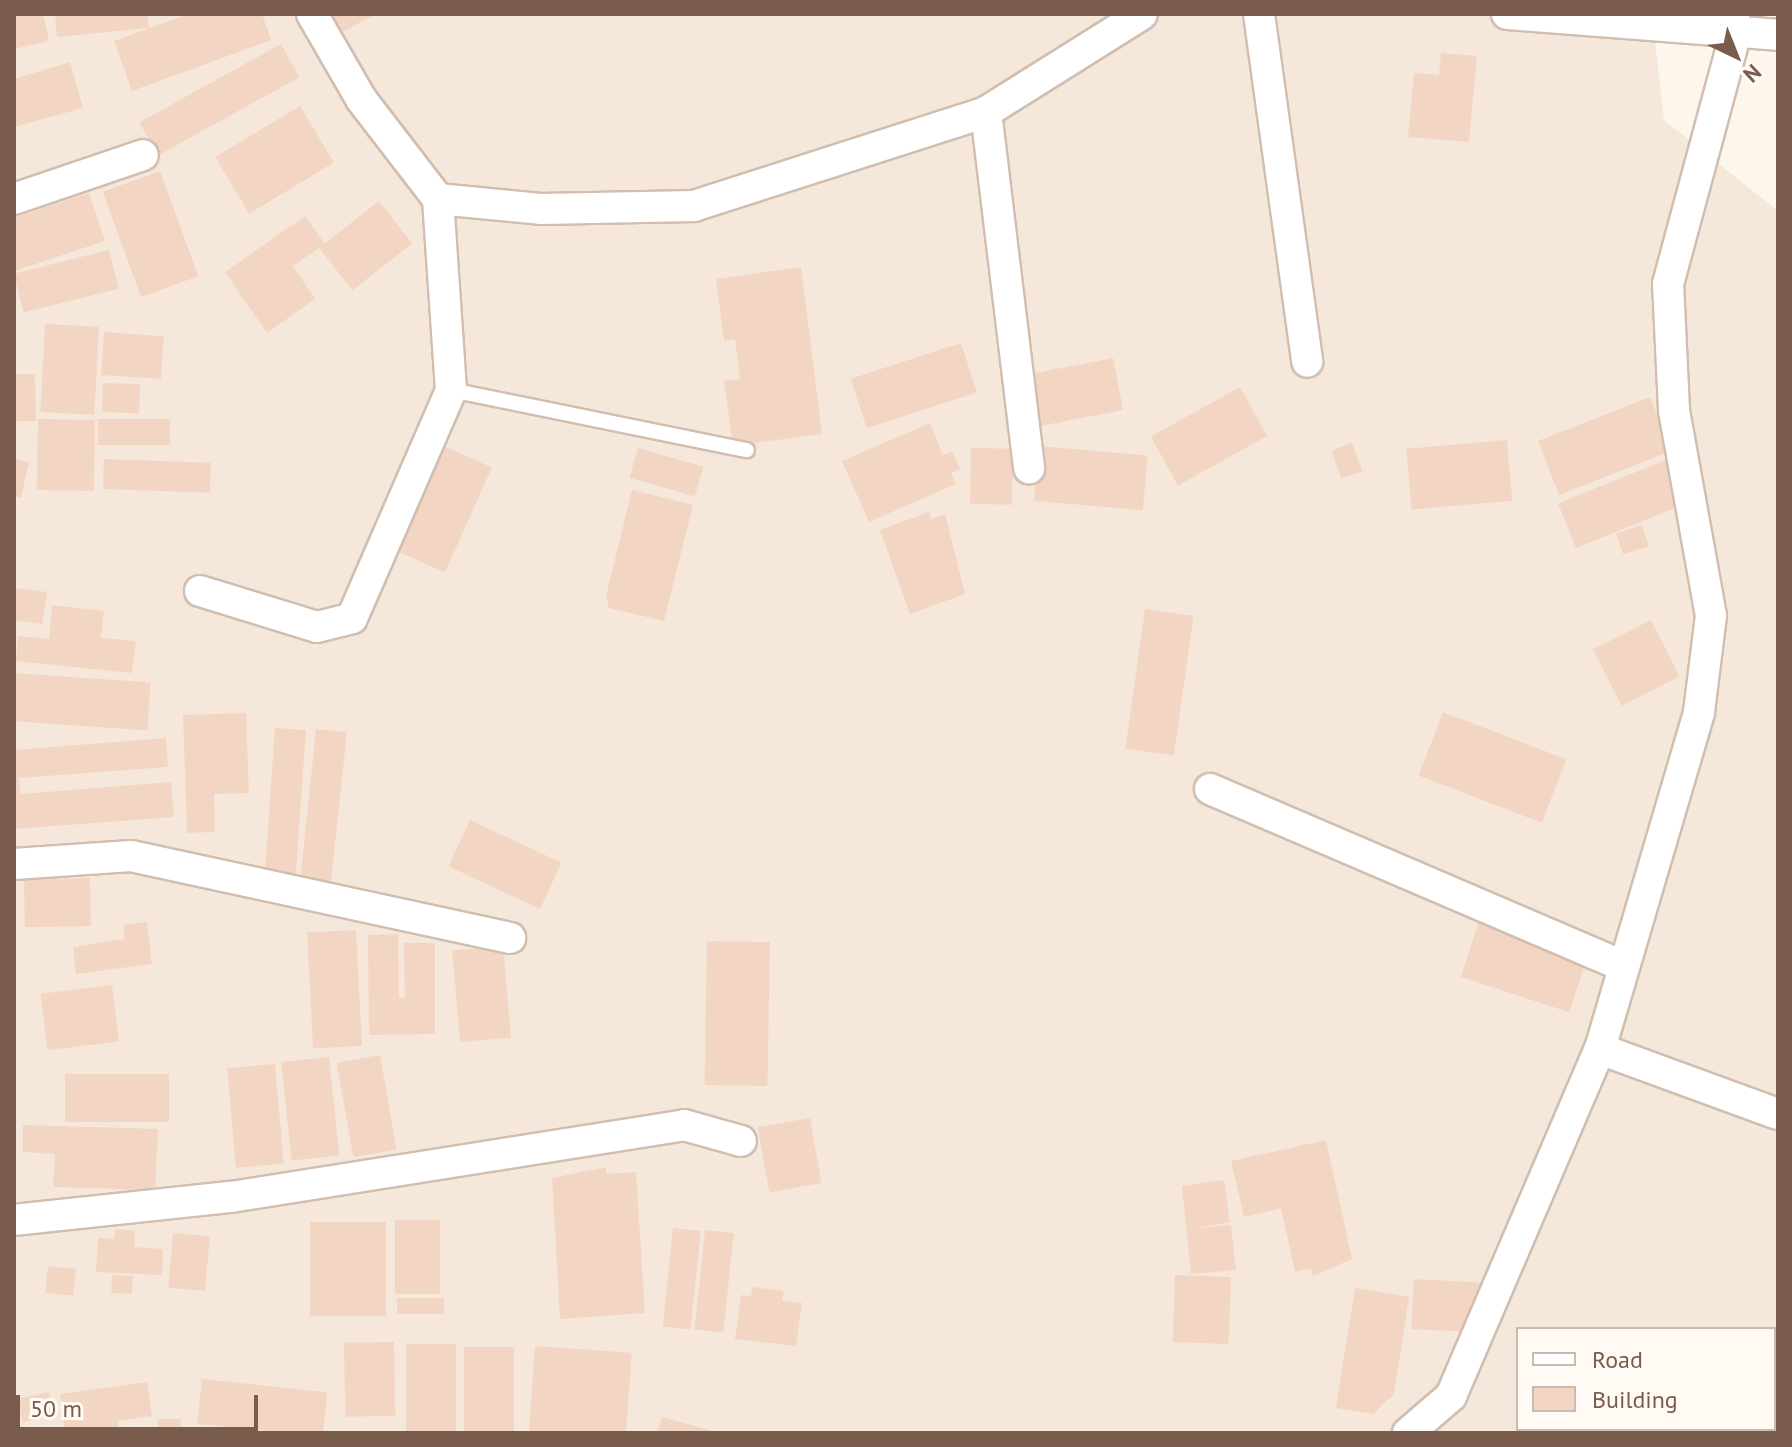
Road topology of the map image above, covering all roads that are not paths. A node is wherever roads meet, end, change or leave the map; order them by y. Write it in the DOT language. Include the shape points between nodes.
graph roads {
  1 [pos="312,14"];
  2 [pos="1142,14"];
  3 [pos="1259,14"];
  4 [pos="1507,14"];
  5 [pos="1734,25"];
  6 [pos="1778,35"];
  7 [pos="986,112"];
  8 [pos="143,155"];
  9 [pos="14,199"];
  10 [pos="438,199"];
  11 [pos="1307,362"];
  12 [pos="451,390"];
  13 [pos="747,450"];
  14 [pos="1029,468"];
  15 [pos="200,591"];
  16 [pos="1210,789"];
  17 [pos="14,864"];
  18 [pos="510,938"];
  19 [pos="1623,966"];
  20 [pos="1600,1049"];
  21 [pos="1778,1114"];
  22 [pos="741,1141"];
  23 [pos="14,1220"];
  24 [pos="1408,1433"];
  1 -- 10 [label="street" via="369,110"];
  2 -- 7 [label="street"];
  3 -- 11 [label="street"];
  4 -- 5 [label="street"];
  5 -- 6 [label="street"];
  5 -- 19 [label="street" via="1668,284 1674,410 1709,630 1699,712"];
  7 -- 10 [label="street" via="694,206 541,209"];
  7 -- 14 [label="street"];
  8 -- 9 [label="street"];
  10 -- 12 [label="street"];
  12 -- 13 [label="lane"];
  12 -- 15 [label="street" via="352,618 317,627"];
  16 -- 19 [label="street"];
  17 -- 18 [label="street" via="131,856"];
  19 -- 20 [label="street"];
  20 -- 21 [label="street"];
  20 -- 24 [label="street" via="1451,1396"];
  22 -- 23 [label="street" via="684,1125 231,1197"];
}
